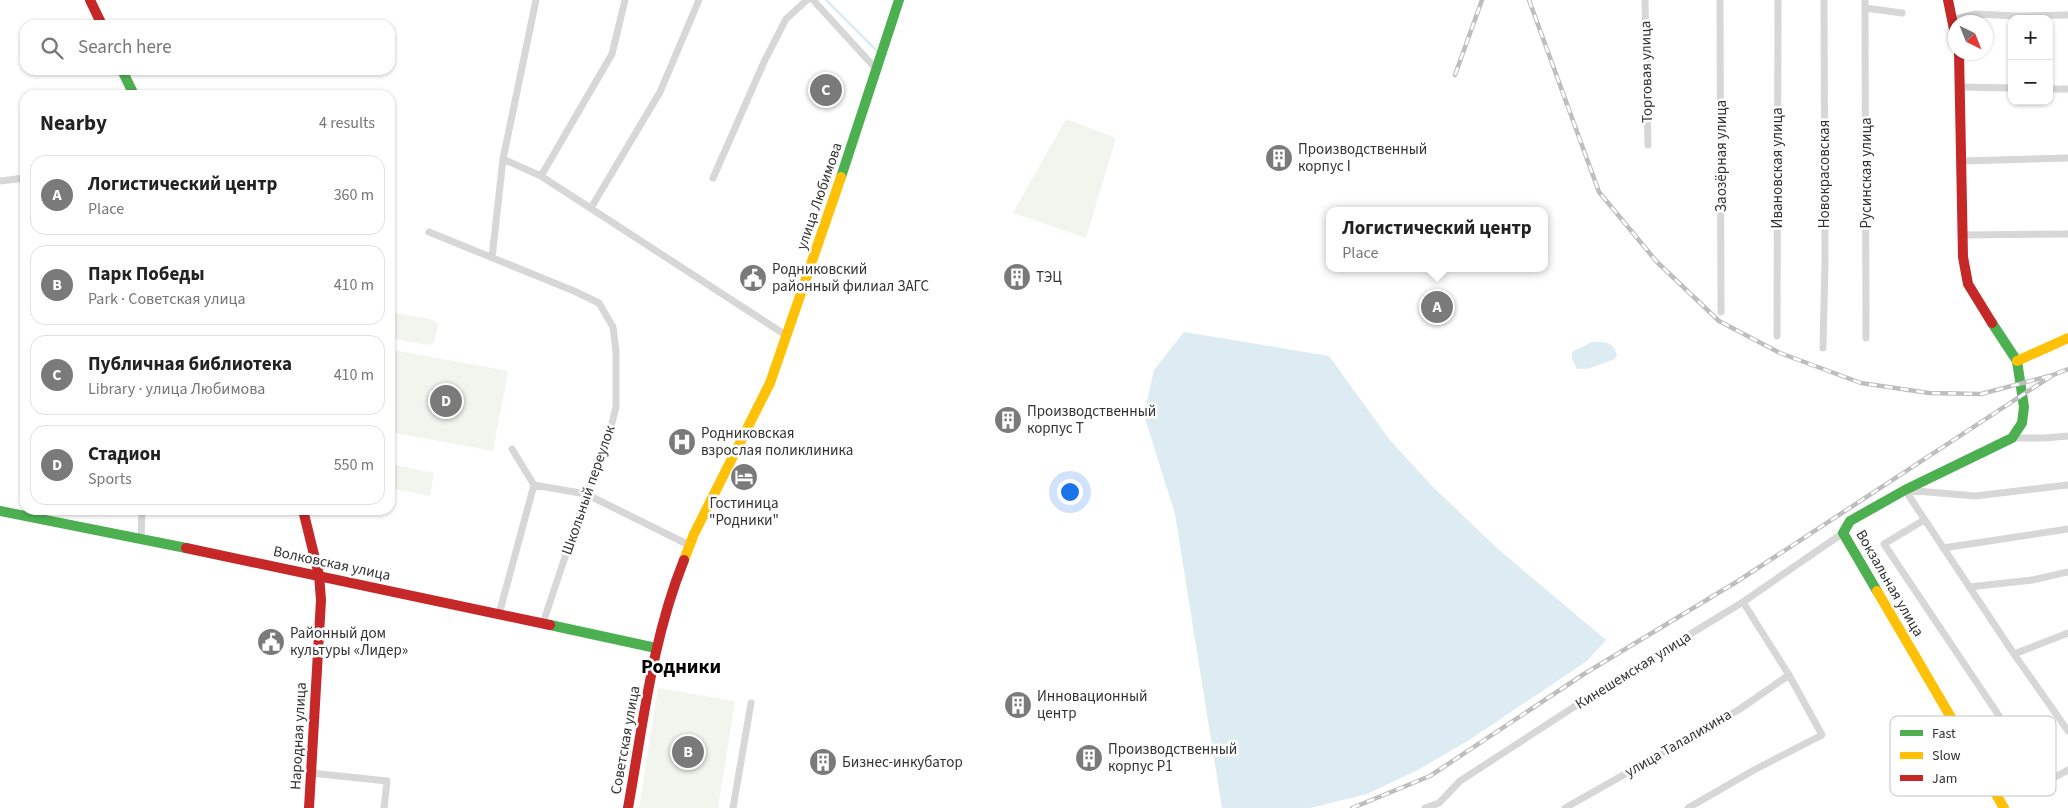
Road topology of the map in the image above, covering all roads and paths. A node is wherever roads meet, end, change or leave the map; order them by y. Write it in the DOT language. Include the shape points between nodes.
graph roads {
  1 [pos="90,0"];
  2 [pos="536,0"];
  3 [pos="625,0"];
  4 [pos="699,0"];
  5 [pos="807,0"];
  6 [pos="813,0"];
  7 [pos="900,0"];
  8 [pos="1645,0"];
  9 [pos="1720,0"];
  10 [pos="1778,0"];
  11 [pos="1824,0"];
  12 [pos="1865,0"];
  13 [pos="1948,0"];
  14 [pos="1865,8"];
  15 [pos="1902,13"];
  16 [pos="1950,15"];
  17 [pos="1972,15"];
  18 [pos="2068,15"];
  19 [pos="100,20"];
  20 [pos="1959,60"];
  21 [pos="880,61"];
  22 [pos="124,75"];
  23 [pos="1960,87"];
  24 [pos="2008,88"];
  25 [pos="2053,89"];
  26 [pos="2068,89"];
  27 [pos="132,90"];
  28 [pos="1648,145"];
  29 [pos="2068,158"];
  30 [pos="503,159"];
  31 [pos="1962,161"];
  32 [pos="541,176"];
  33 [pos="713,178"];
  34 [pos="20,179"];
  35 [pos="0,181"];
  36 [pos="591,208"];
  37 [pos="429,232"];
  38 [pos="2068,234"];
  39 [pos="1963,235"];
  40 [pos="492,258"];
  41 [pos="1721,312"];
  42 [pos="787,336"];
  43 [pos="1777,336"];
  44 [pos="1866,338"];
  45 [pos="2068,338"];
  46 [pos="1823,348"];
  47 [pos="2017,361"];
  48 [pos="2068,436"];
  49 [pos="2012,438"];
  50 [pos="512,449"];
  51 [pos="534,485"];
  52 [pos="2068,485"];
  53 [pos="1905,490"];
  54 [pos="586,494"];
  55 [pos="0,510"];
  56 [pos="20,512"];
  57 [pos="46,515"];
  58 [pos="142,515"];
  59 [pos="304,515"];
  60 [pos="1924,520"];
  61 [pos="2068,529"];
  62 [pos="1843,532"];
  63 [pos="140,538"];
  64 [pos="689,545"];
  65 [pos="1943,548"];
  66 [pos="2068,572"];
  67 [pos="319,575"];
  68 [pos="1969,587"];
  69 [pos="1743,602"];
  70 [pos="499,614"];
  71 [pos="542,623"];
  72 [pos="2068,633"];
  73 [pos="656,648"];
  74 [pos="2014,654"];
  75 [pos="1788,675"];
  76 [pos="751,703"];
  77 [pos="1950,716"];
  78 [pos="1999,716"];
  79 [pos="2068,731"];
  80 [pos="2068,770"];
  81 [pos="311,773"];
  82 [pos="2056,776"];
  83 [pos="1997,796"];
  84 [pos="309,808"];
  85 [pos="384,808"];
  86 [pos="628,808"];
  87 [pos="733,808"];
  88 [pos="1425,808"];
  89 [pos="1565,808"];
  90 [pos="1688,808"];
  91 [pos="2004,808"];
  1 -- 19 [label="main road"];
  2 -- 30 [label="street"];
  3 -- 32 [label="street" via="612,54"];
  4 -- 36 [label="street" via="660,92"];
  5 -- 33 [label="street" via="786,19"];
  6 -- 21 [label="street"];
  7 -- 21 [label="main road, улица Любимова"];
  8 -- 28 [label="street, Торговая улица"];
  9 -- 41 [label="street, Заозёрная улица"];
  10 -- 43 [label="street, Ивановская улица"];
  11 -- 46 [label="street, Новокрасовская"];
  12 -- 14 [label="street, Русинская улица"];
  13 -- 16 [label="main road"];
  14 -- 15 [label="street"];
  14 -- 44 [label="street, Русинская улица"];
  17 -- 18 [label="street"];
  20 -- 23 [label="main road"];
  21 -- 42 [label="main road, улица Любимова"];
  22 -- 27 [label="main road"];
  23 -- 24 [label="street"];
  23 -- 31 [label="main road"];
  25 -- 26 [label="street"];
  29 -- 31 [label="street"];
  30 -- 32 [label="street"];
  30 -- 40 [label="street"];
  31 -- 39 [label="main road"];
  32 -- 36 [label="street"];
  34 -- 35 [label="street"];
  36 -- 42 [label="street"];
  37 -- 40 [label="street, Школьный переулок"];
  38 -- 39 [label="street"];
  39 -- 47 [label="main road" via="1968,284"];
  40 -- 54 [label="street, Школьный переулок" via="599,303 613,327 616,407 605,451"];
  42 -- 64 [label="main road, улица Любимова" via="770,384"];
  45 -- 47 [label="main road"];
  47 -- 49 [label="main road" via="2024,407 2022,423"];
  48 -- 49 [label="street"];
  49 -- 53 [label="main road, Вокзальная улица"];
  50 -- 51 [label="street"];
  51 -- 54 [label="street"];
  51 -- 70 [label="street"];
  52 -- 53 [label="street" via="1975,496"];
  53 -- 60 [label="street"];
  53 -- 62 [label="main road, Вокзальная улица" via="1850,521"];
  54 -- 64 [label="street"];
  54 -- 71 [label="street, Школьный переулок"];
  55 -- 56 [label="main road, Волковская улица"];
  57 -- 63 [label="main road, Волковская улица"];
  58 -- 63 [label="street"];
  59 -- 67 [label="main road, Народная улица"];
  60 -- 65 [label="street"];
  60 -- 78 [label="street" via="1884,544"];
  61 -- 65 [label="street"];
  62 -- 69 [label="street, Кинешемская улица"];
  62 -- 77 [label="main road, Вокзальная улица"];
  63 -- 67 [label="main road, Волковская улица"];
  64 -- 73 [label="main road, улица Любимова"];
  65 -- 68 [label="street"];
  66 -- 68 [label="street" via="2032,580"];
  67 -- 70 [label="main road, Волковская улица"];
  67 -- 81 [label="main road, Народная улица" via="321,600"];
  68 -- 74 [label="street"];
  69 -- 75 [label="street"];
  69 -- 88 [label="street, Кинешемская улица" via="1623,675 1460,782 1439,803"];
  70 -- 71 [label="main road, Волковская улица"];
  71 -- 73 [label="main road, Волковская улица"];
  72 -- 74 [label="street"];
  73 -- 86 [label="main road, Советская улица"];
  74 -- 79 [label="street"];
  75 -- 89 [label="street, улица Талалихина" via="1740,709"];
  75 -- 90 [label="street" via="1822,735"];
  76 -- 87 [label="street"];
  80 -- 82 [label="street"];
  81 -- 84 [label="main road, Народная улица"];
  81 -- 85 [label="street" via="387,781"];
  83 -- 91 [label="main road, Вокзальная улица"];
}
